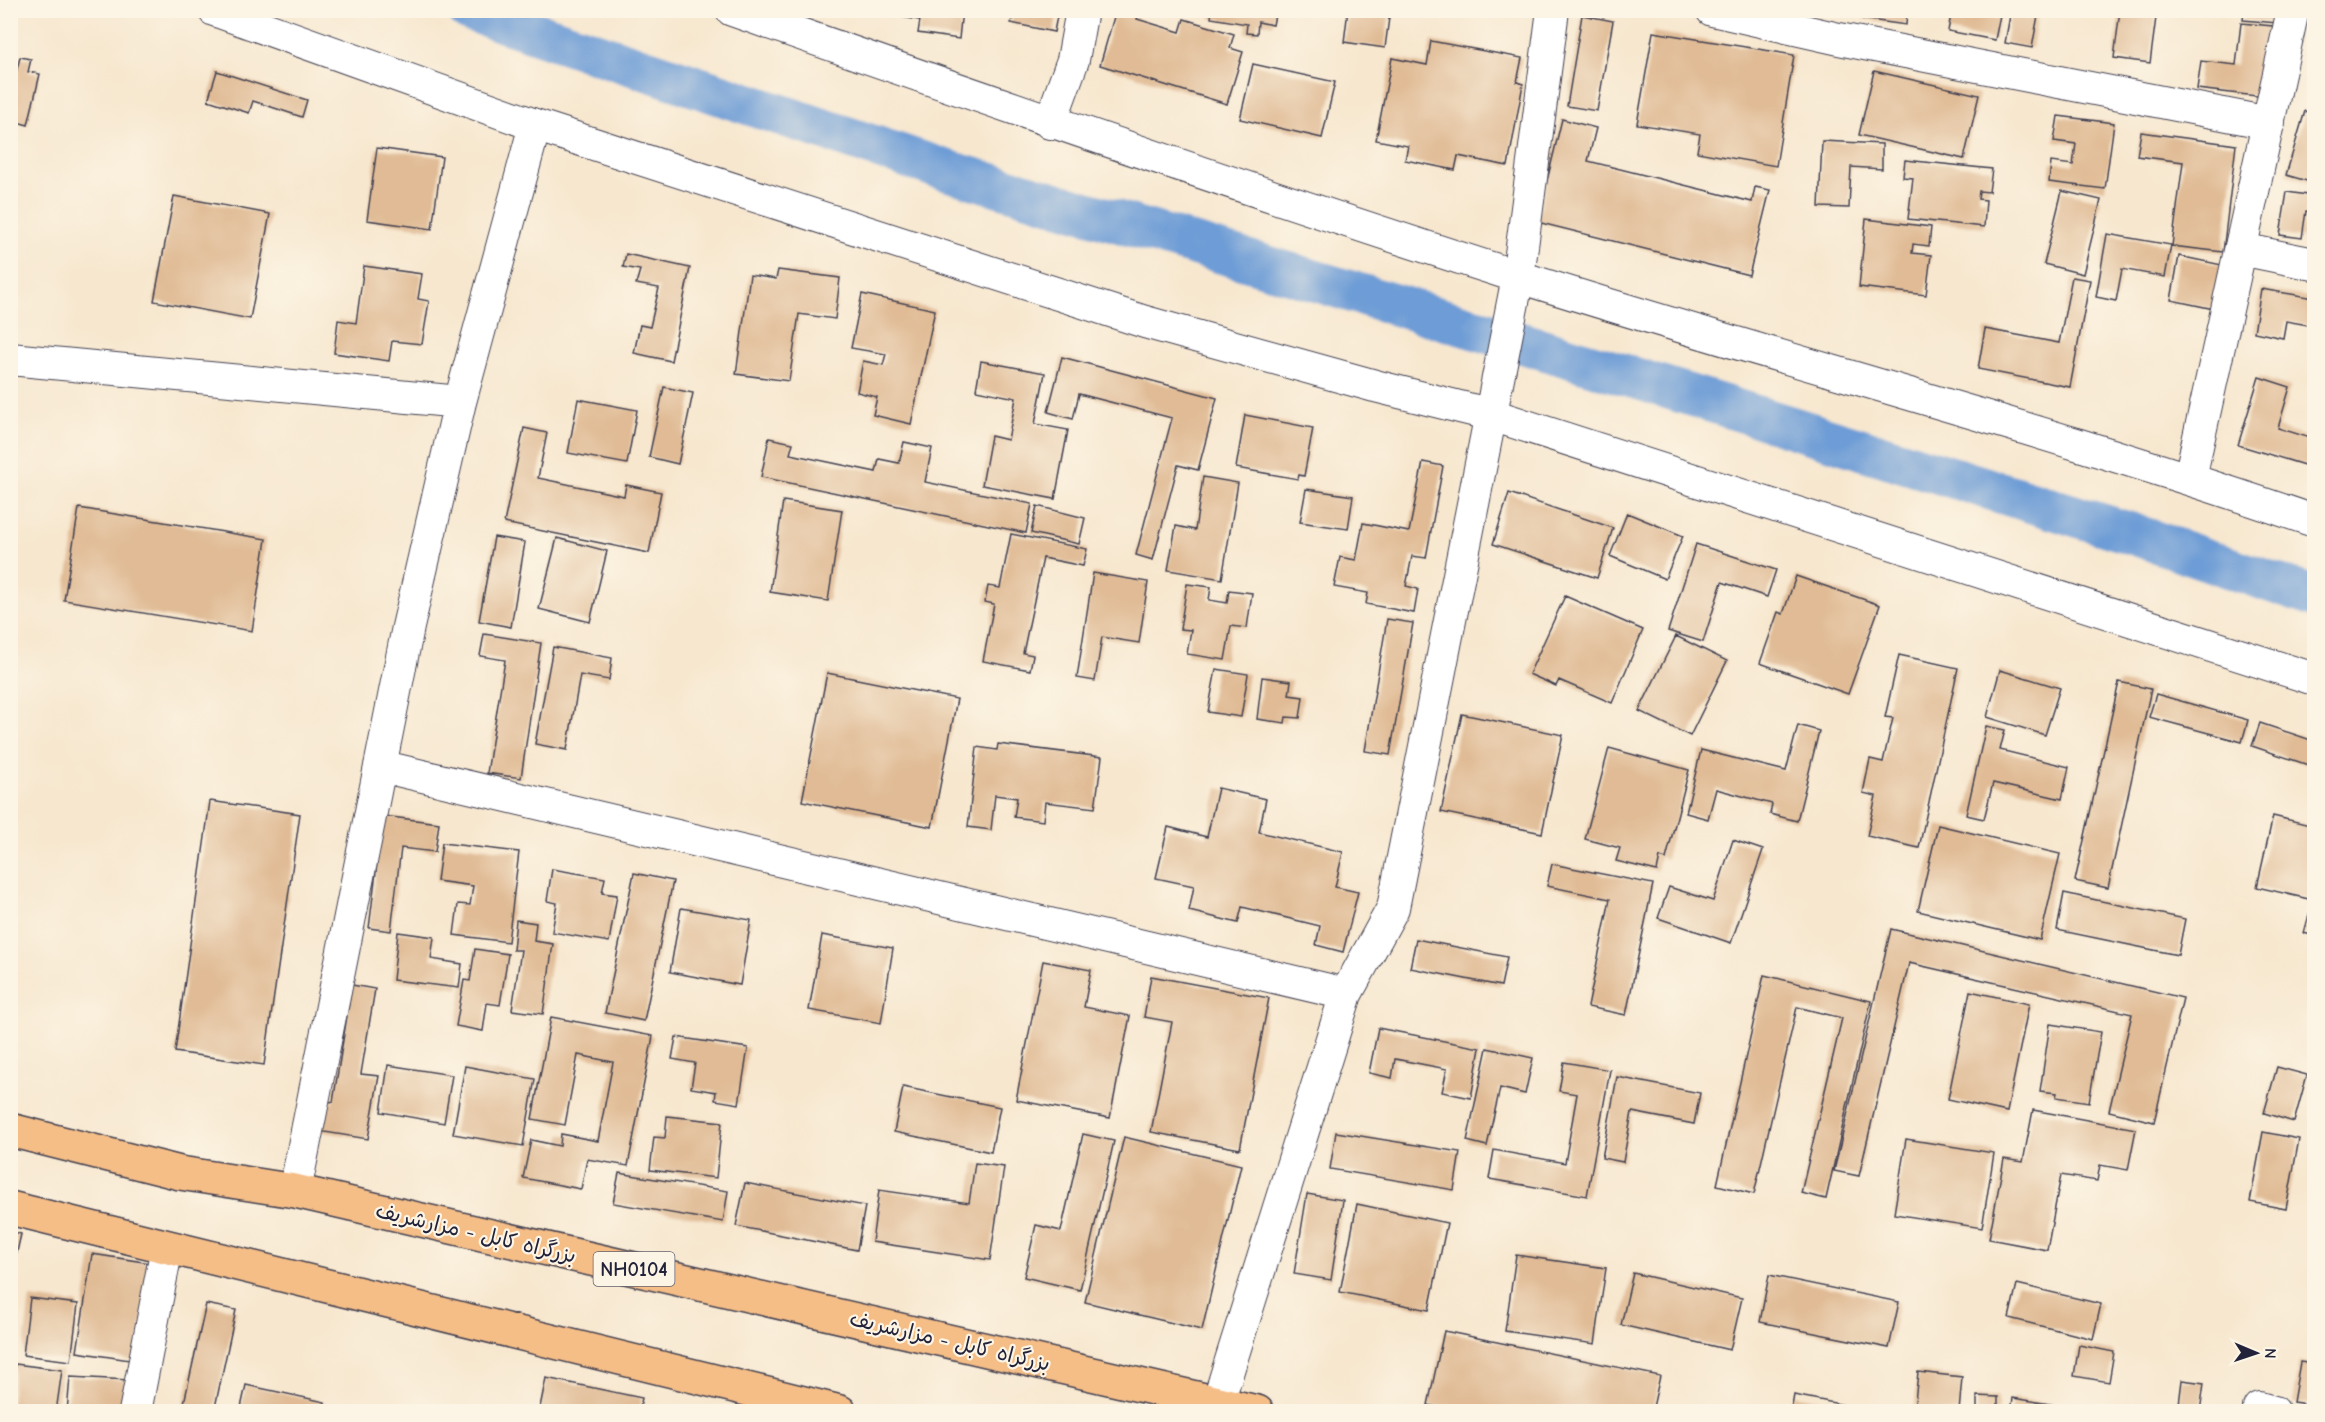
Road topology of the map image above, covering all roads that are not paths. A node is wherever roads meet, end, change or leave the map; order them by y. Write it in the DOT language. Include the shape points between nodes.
graph roads {
  1 [pos="214,10"];
  2 [pos="732,10"];
  3 [pos="1082,10"];
  4 [pos="1553,10"];
  5 [pos="1712,10"];
  6 [pos="2293,10"];
  7 [pos="1050,123"];
  8 [pos="2269,123"];
  9 [pos="535,124"];
  10 [pos="2241,249"];
  11 [pos="2314,264"];
  12 [pos="1518,277"];
  13 [pos="10,359"];
  14 [pos="460,402"];
  15 [pos="1492,415"];
  16 [pos="2190,478"];
  17 [pos="2314,521"];
  18 [pos="2314,679"];
  19 [pos="380,765"];
  20 [pos="1346,994"];
  21 [pos="10,1130"];
  22 [pos="295,1191"];
  23 [pos="10,1209"];
  24 [pos="167,1247"];
  25 [pos="1218,1402"];
  26 [pos="135,1412"];
  27 [pos="840,1412"];
  28 [pos="1257,1412"];
  1 -- 9 [label="street"];
  2 -- 7 [label="street"];
  3 -- 7 [label="street" via="1073,60"];
  4 -- 12 [label="street"];
  5 -- 8 [label="street" via="1839,39"];
  6 -- 8 [label="street"];
  7 -- 12 [label="street"];
  8 -- 10 [label="street"];
  9 -- 14 [label="street"];
  9 -- 15 [label="street" via="1145,322"];
  10 -- 11 [label="street"];
  10 -- 16 [label="street"];
  12 -- 15 [label="street"];
  12 -- 16 [label="street"];
  13 -- 14 [label="street"];
  14 -- 19 [label="street"];
  15 -- 18 [label="street"];
  15 -- 20 [label="street" via="1393,908"];
  16 -- 17 [label="street"];
  19 -- 20 [label="street"];
  19 -- 22 [label="street"];
  20 -- 25 [label="street"];
  21 -- 22 [label="highway, بزرگراه کابل - مزارشریف / NH0104" via="180,1173"];
  22 -- 25 [label="highway, بزرگراه کابل - مزارشریف / NH0104"];
  23 -- 24 [label="highway"];
  24 -- 26 [label="street"];
  24 -- 27 [label="highway"];
  25 -- 28 [label="highway, بزرگراه کابل - مزارشریف / NH0104"];
}
